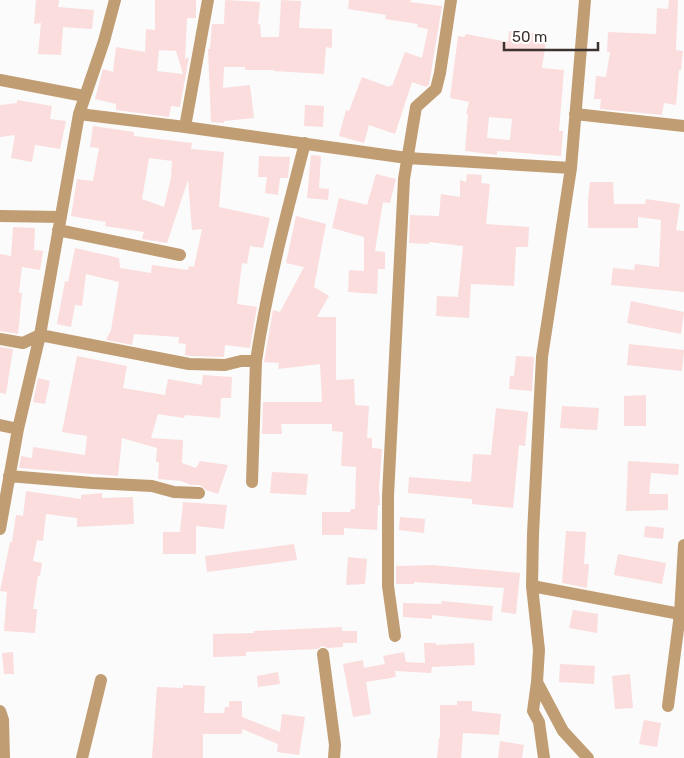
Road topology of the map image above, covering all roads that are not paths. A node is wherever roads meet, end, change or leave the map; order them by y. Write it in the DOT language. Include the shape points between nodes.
graph roads {
  1 [pos="115,0"];
  2 [pos="208,0"];
  3 [pos="451,0"];
  4 [pos="585,0"];
  5 [pos="0,80"];
  6 [pos="84,96"];
  7 [pos="79,114"];
  8 [pos="575,114"];
  9 [pos="684,126"];
  10 [pos="185,127"];
  11 [pos="305,143"];
  12 [pos="407,158"];
  13 [pos="571,168"];
  14 [pos="0,216"];
  15 [pos="60,217"];
  16 [pos="58,230"];
  17 [pos="180,255"];
  18 [pos="40,335"];
  19 [pos="0,339"];
  20 [pos="256,361"];
  21 [pos="0,425"];
  22 [pos="18,429"];
  23 [pos="9,476"];
  24 [pos="252,482"];
  25 [pos="199,493"];
  26 [pos="0,529"];
  27 [pos="684,545"];
  28 [pos="532,586"];
  29 [pos="680,614"];
  30 [pos="395,636"];
  31 [pos="323,654"];
  32 [pos="101,680"];
  33 [pos="537,682"];
  34 [pos="668,706"];
  35 [pos="0,711"];
  36 [pos="4,758"];
  37 [pos="82,758"];
  38 [pos="334,758"];
  39 [pos="544,758"];
  40 [pos="588,758"];
  1 -- 6 [label="street"];
  2 -- 10 [label="street"];
  3 -- 12 [label="street" via="436,89 416,107"];
  4 -- 8 [label="street"];
  5 -- 6 [label="street"];
  6 -- 7 [label="street"];
  7 -- 10 [label="street"];
  7 -- 15 [label="street"];
  8 -- 9 [label="street"];
  8 -- 13 [label="street"];
  10 -- 11 [label="street"];
  11 -- 12 [label="street"];
  11 -- 20 [label="street" via="279,242"];
  12 -- 13 [label="street"];
  12 -- 30 [label="street" via="388,496 388,586"];
  13 -- 28 [label="street" via="542,357"];
  14 -- 15 [label="street"];
  15 -- 16 [label="street"];
  16 -- 17 [label="street"];
  16 -- 18 [label="street"];
  18 -- 19 [label="street" via="23,343"];
  18 -- 20 [label="street" via="189,364 225,365"];
  18 -- 22 [label="street"];
  20 -- 24 [label="street"];
  21 -- 22 [label="street"];
  22 -- 23 [label="street"];
  23 -- 25 [label="street" via="152,486 174,492"];
  23 -- 26 [label="street"];
  27 -- 29 [label="street"];
  28 -- 29 [label="street"];
  28 -- 33 [label="street" via="539,650"];
  29 -- 34 [label="street"];
  31 -- 38 [label="street"];
  32 -- 37 [label="street"];
  33 -- 39 [label="street" via="533,711 539,722"];
  33 -- 40 [label="street" via="563,731"];
  35 -- 36 [label="street"];
}
